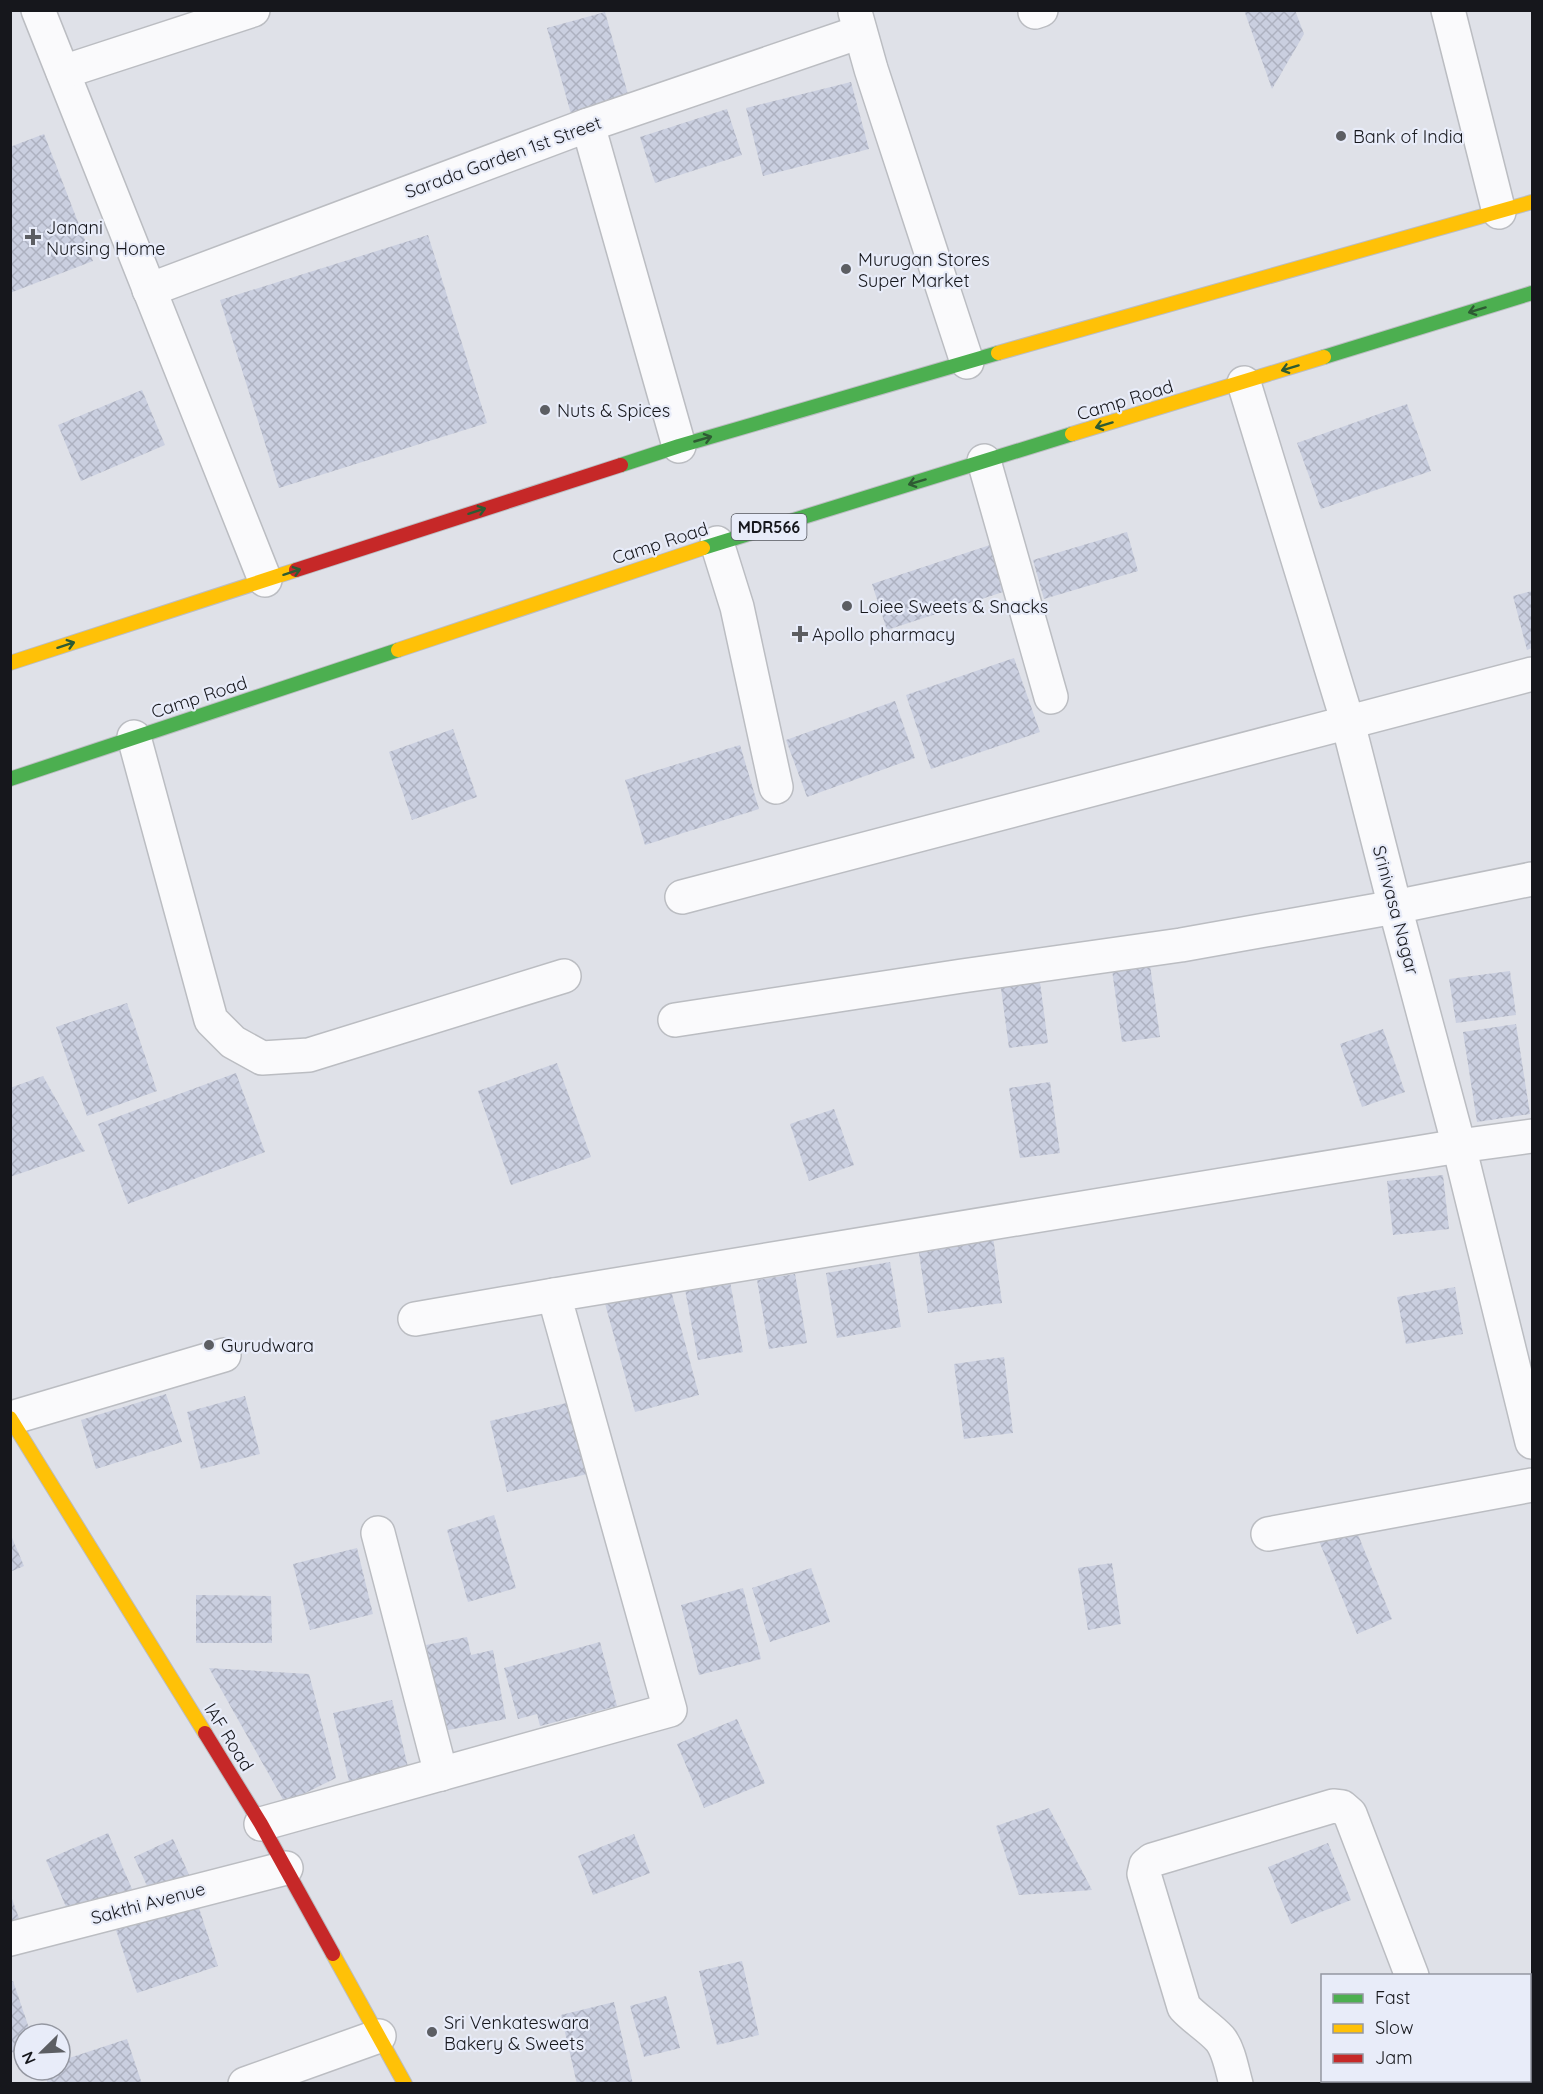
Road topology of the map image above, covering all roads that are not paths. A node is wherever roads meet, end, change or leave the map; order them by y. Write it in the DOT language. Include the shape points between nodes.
graph roads {
  1 [pos="38,10"];
  2 [pos="253,10"];
  3 [pos="1448,10"];
  4 [pos="857,21"];
  5 [pos="63,72"];
  6 [pos="588,124"];
  7 [pos="1533,202"];
  8 [pos="1499,212"];
  9 [pos="149,290"];
  10 [pos="1530,301"];
  11 [pos="967,362"];
  12 [pos="1244,383"];
  13 [pos="679,446"];
  14 [pos="984,461"];
  15 [pos="717,543"];
  16 [pos="265,580"];
  17 [pos="10,663"];
  18 [pos="1533,674"];
  19 [pos="1050,698"];
  20 [pos="1348,723"];
  21 [pos="134,737"];
  22 [pos="10,779"];
  23 [pos="777,788"];
  24 [pos="1533,879"];
  25 [pos="682,897"];
  26 [pos="1395,907"];
  27 [pos="564,976"];
  28 [pos="675,1020"];
  29 [pos="1533,1136"];
  30 [pos="1459,1146"];
  31 [pos="554,1295"];
  32 [pos="415,1319"];
  33 [pos="224,1355"];
  34 [pos="11,1418"];
  35 [pos="1533,1442"];
  36 [pos="1533,1485"];
  37 [pos="378,1533"];
  38 [pos="1268,1534"];
  39 [pos="441,1774"];
  40 [pos="261,1824"];
  41 [pos="286,1868"];
  42 [pos="10,1939"];
  43 [pos="1411,1974"];
  44 [pos="379,2036"];
  45 [pos="245,2084"];
  46 [pos="405,2084"];
  47 [pos="1236,2084"];
  1 -- 5 [label="street"];
  2 -- 5 [label="street"];
  3 -- 8 [label="street"];
  4 -- 6 [label="street, Sarada Garden 1st Street"];
  4 -- 11 [label="street"];
  5 -- 9 [label="street"];
  6 -- 9 [label="street, Sarada Garden 1st Street"];
  6 -- 13 [label="street"];
  7 -- 8 [label="main road"];
  8 -- 11 [label="main road"];
  9 -- 16 [label="street"];
  10 -- 12 [label="main road, Camp Road / MDR566, one-way"];
  13 -- 11 [label="main road, one-way"];
  12 -- 14 [label="main road, Camp Road / MDR566, one-way"];
  12 -- 20 [label="street, Srinivasa Nagar"];
  16 -- 13 [label="main road, one-way"];
  14 -- 15 [label="main road, Camp Road / MDR566, one-way"];
  14 -- 19 [label="street"];
  15 -- 21 [label="main road, Camp Road / MDR566"];
  15 -- 23 [label="street" via="737,607"];
  17 -- 16 [label="main road, one-way"];
  18 -- 20 [label="street"];
  20 -- 25 [label="street"];
  20 -- 26 [label="street, Srinivasa Nagar"];
  21 -- 22 [label="main road, Camp Road / MDR566"];
  21 -- 27 [label="street" via="211,1020 233,1042 261,1058 309,1055"];
  24 -- 26 [label="street"];
  26 -- 28 [label="street" via="1181,945"];
  26 -- 30 [label="street, Srinivasa Nagar"];
  29 -- 30 [label="street"];
  30 -- 31 [label="street"];
  30 -- 35 [label="street, Srinivasa Nagar"];
  31 -- 32 [label="street"];
  31 -- 39 [label="street" via="670,1710"];
  33 -- 34 [label="street"];
  34 -- 40 [label="main road, IAF Road"];
  36 -- 38 [label="street"];
  37 -- 39 [label="street"];
  39 -- 40 [label="street"];
  40 -- 41 [label="main road, IAF Road"];
  41 -- 42 [label="street, Sakthi Avenue"];
  41 -- 44 [label="main road, IAF Road"];
  43 -- 47 [label="street" via="1350,1814 1342,1807 1333,1806 1152,1860 1144,1874 1184,2007 1220,2039"];
  44 -- 45 [label="street"];
  44 -- 46 [label="main road, IAF Road"];
}
